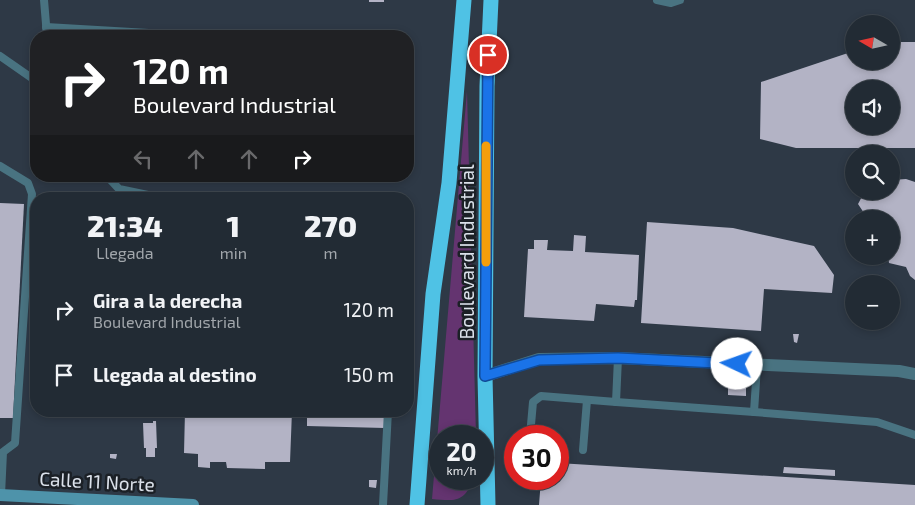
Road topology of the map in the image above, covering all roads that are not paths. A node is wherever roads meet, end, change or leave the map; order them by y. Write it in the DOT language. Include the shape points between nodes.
graph roads {
  1 [pos="44,0"];
  2 [pos="464,0"];
  3 [pos="491,0"];
  4 [pos="657,0"];
  5 [pos="680,0"];
  6 [pos="46,27"];
  7 [pos="46,30"];
  8 [pos="69,30"];
  9 [pos="0,56"];
  10 [pos="30,77"];
  11 [pos="0,166"];
  12 [pos="113,182"];
  13 [pos="31,192"];
  14 [pos="133,192"];
  15 [pos="30,223"];
  16 [pos="618,358"];
  17 [pos="757,366"];
  18 [pos="915,374"];
  19 [pos="485,376"];
  20 [pos="587,400"];
  21 [pos="616,402"];
  22 [pos="754,412"];
  23 [pos="388,417"];
  24 [pos="531,425"];
  25 [pos="915,435"];
  26 [pos="583,450"];
  27 [pos="2,452"];
  28 [pos="0,495"];
  29 [pos="193,505"];
  30 [pos="383,505"];
  31 [pos="417,505"];
  32 [pos="488,505"];
  1 -- 6 [label="lane"];
  2 -- 31 [label="highway" via="449,183 433,294"];
  3 -- 19 [label="highway, Boulevard Industrial" via="487,86"];
  4 -- 5 [label="lane" via="671,3"];
  6 -- 7 [label="lane"];
  6 -- 8 [label="lane"];
  9 -- 10 [label="lane"];
  11 -- 13 [label="lane" via="28,183"];
  12 -- 14 [label="lane" via="119,189"];
  15 -- 27 [label="lane" via="15,443"];
  16 -- 17 [label="street"];
  16 -- 19 [label="street" via="539,360"];
  16 -- 21 [label="lane"];
  17 -- 18 [label="street"];
  17 -- 22 [label="lane"];
  19 -- 32 [label="highway, Boulevard Industrial"];
  20 -- 21 [label="lane"];
  20 -- 24 [label="lane" via="541,396 533,402"];
  20 -- 26 [label="lane"];
  21 -- 22 [label="lane"];
  22 -- 25 [label="lane" via="877,422"];
  23 -- 30 [label="lane"];
  27 -- 28 [label="lane"];
  28 -- 29 [label="street, Calle 11 Norte"];
}
